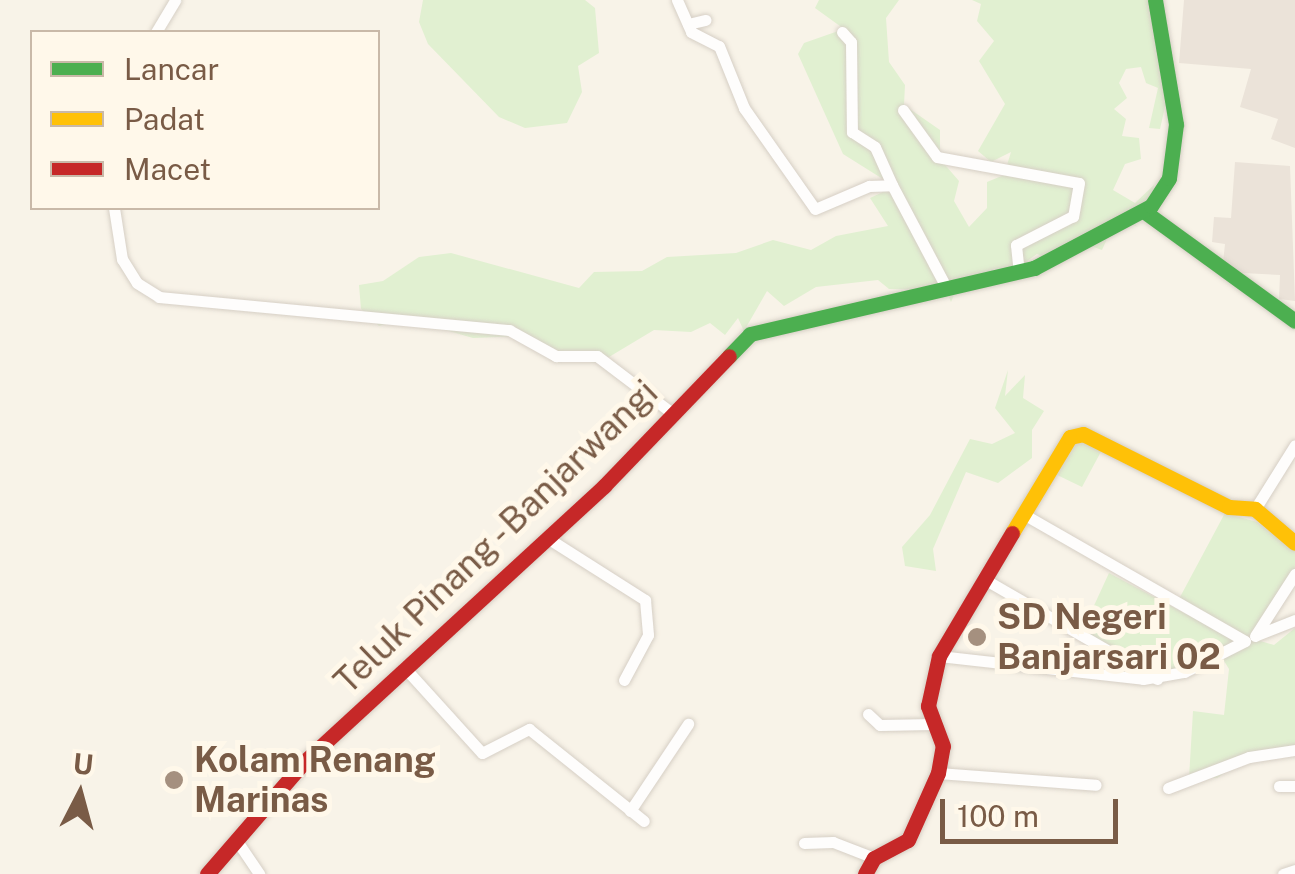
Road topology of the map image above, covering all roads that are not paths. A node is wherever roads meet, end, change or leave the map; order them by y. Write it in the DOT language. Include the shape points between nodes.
graph roads {
  1 [pos="175,0"];
  2 [pos="678,0"];
  3 [pos="1155,0"];
  4 [pos="706,20"];
  5 [pos="688,24"];
  6 [pos="157,30"];
  7 [pos="842,32"];
  8 [pos="903,110"];
  9 [pos="892,185"];
  10 [pos="114,210"];
  11 [pos="1145,212"];
  12 [pos="1019,272"];
  13 [pos="947,290"];
  14 [pos="1295,321"];
  15 [pos="672,412"];
  16 [pos="1295,445"];
  17 [pos="1254,508"];
  18 [pos="1022,514"];
  19 [pos="549,538"];
  20 [pos="1295,544"];
  21 [pos="1295,574"];
  22 [pos="984,579"];
  23 [pos="1295,620"];
  24 [pos="1250,638"];
  25 [pos="939,656"];
  26 [pos="404,667"];
  27 [pos="1157,678"];
  28 [pos="624,680"];
  29 [pos="868,714"];
  30 [pos="688,724"];
  31 [pos="933,724"];
  32 [pos="1295,750"];
  33 [pos="938,773"];
  34 [pos="1096,784"];
  35 [pos="1279,786"];
  36 [pos="1295,786"];
  37 [pos="1168,788"];
  38 [pos="630,811"];
  39 [pos="644,821"];
  40 [pos="237,841"];
  41 [pos="804,843"];
  42 [pos="874,858"];
  43 [pos="1295,870"];
  44 [pos="207,874"];
  45 [pos="260,874"];
  46 [pos="865,874"];
  47 [pos="1283,874"];
  1 -- 6 [label="street"];
  2 -- 5 [label="street"];
  3 -- 11 [label="main road" via="1176,124 1169,178"];
  4 -- 5 [label="street"];
  5 -- 9 [label="street" via="719,46 744,108 815,209 869,186"];
  7 -- 9 [label="street" via="851,42 852,132 875,146"];
  8 -- 12 [label="street" via="936,157 1079,183 1077,212 1016,246"];
  9 -- 13 [label="street"];
  10 -- 15 [label="street" via="122,258 136,283 159,297 510,330 556,356 597,356"];
  11 -- 12 [label="main road, Teluk Pinang - Banjarwangi"];
  11 -- 14 [label="main road"];
  12 -- 13 [label="main road, Teluk Pinang - Banjarwangi"];
  13 -- 15 [label="main road, Teluk Pinang - Banjarwangi" via="768,324 738,343"];
  15 -- 19 [label="main road, Teluk Pinang - Banjarwangi"];
  16 -- 17 [label="street"];
  17 -- 18 [label="main road" via="1219,503 1078,434"];
  17 -- 20 [label="main road"];
  18 -- 22 [label="main road"];
  18 -- 24 [label="street"];
  19 -- 26 [label="main road, Teluk Pinang - Banjarwangi"];
  19 -- 28 [label="street" via="646,600 648,635"];
  21 -- 24 [label="street"];
  22 -- 25 [label="main road"];
  22 -- 27 [label="street"];
  23 -- 24 [label="street"];
  24 -- 27 [label="street"];
  25 -- 27 [label="street"];
  25 -- 31 [label="main road" via="928,698"];
  26 -- 38 [label="street" via="482,753 530,729"];
  26 -- 40 [label="main road, Teluk Pinang - Banjarwangi" via="304,762"];
  29 -- 31 [label="street" via="880,725"];
  30 -- 38 [label="street"];
  31 -- 33 [label="main road" via="943,746"];
  32 -- 37 [label="street" via="1248,757"];
  33 -- 34 [label="street"];
  33 -- 42 [label="main road" via="908,840"];
  35 -- 36 [label="street"];
  38 -- 39 [label="street"];
  40 -- 44 [label="main road, Teluk Pinang - Banjarwangi"];
  40 -- 45 [label="street"];
  41 -- 42 [label="street" via="833,842"];
  42 -- 46 [label="main road"];
  43 -- 47 [label="street"];
}
